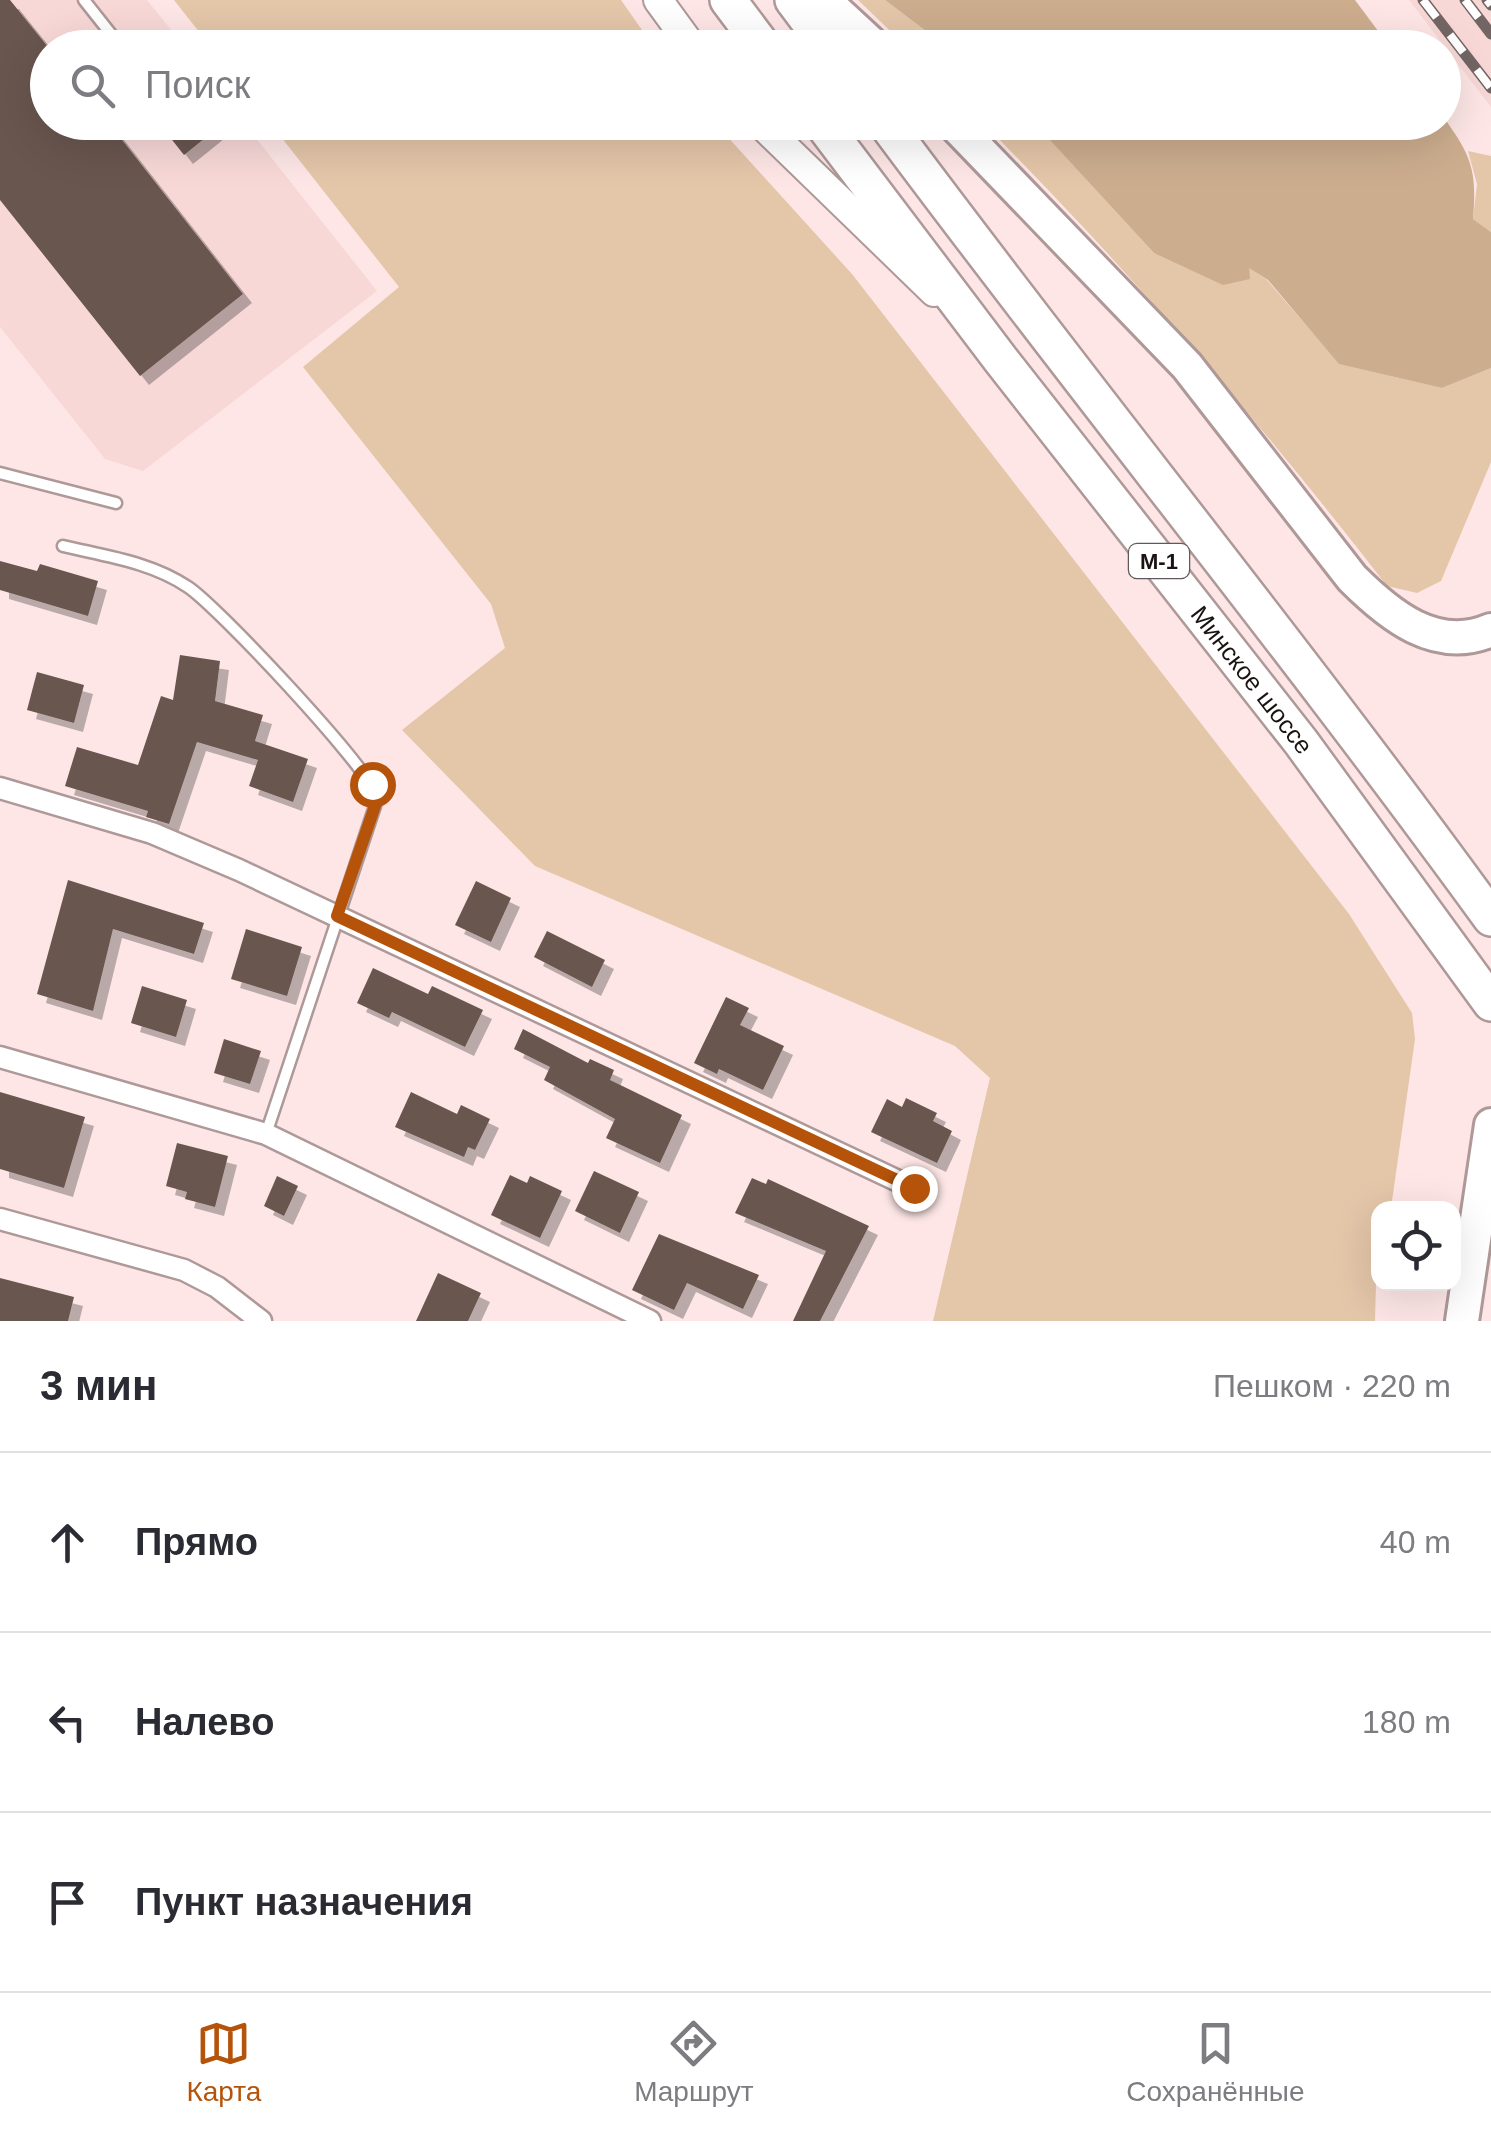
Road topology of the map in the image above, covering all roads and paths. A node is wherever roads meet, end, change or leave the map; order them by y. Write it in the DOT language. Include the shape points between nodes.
graph roads {
  1 [pos="84,0"];
  2 [pos="658,0"];
  3 [pos="728,0"];
  4 [pos="793,0"];
  5 [pos="824,0"];
  6 [pos="108,30"];
  7 [pos="680,30"];
  8 [pos="750,30"];
  9 [pos="816,30"];
  10 [pos="856,30"];
  11 [pos="779,140"];
  12 [pos="835,140"];
  13 [pos="897,140"];
  14 [pos="969,140"];
  15 [pos="1001,360"];
  16 [pos="0,473"];
  17 [pos="116,504"];
  18 [pos="62,546"];
  19 [pos="1491,630"];
  20 [pos="0,788"];
  21 [pos="337,916"];
  22 [pos="1491,918"];
  23 [pos="1491,1004"];
  24 [pos="0,1056"];
  25 [pos="1490,1128"];
  26 [pos="266,1134"];
  27 [pos="914,1188"];
  28 [pos="0,1219"];
  29 [pos="262,1321"];
  30 [pos="650,1321"];
  31 [pos="1462,1321"];
  1 -- 6 [label="lane"];
  2 -- 7 [label="main road"];
  3 -- 8 [label="highway"];
  4 -- 9 [label="highway"];
  5 -- 10 [label="main road"];
  11 -- 15 [label="main road"];
  12 -- 15 [label="highway, Минское шоссе / М-1"];
  13 -- 22 [label="highway, Минское шоссе / М-1" via="1342,713"];
  14 -- 19 [label="main road" via="1187,366 1377,604 1413,628 1444,638"];
  15 -- 23 [label="highway, Минское шоссе / М-1" via="1301,742"];
  16 -- 17 [label="lane"];
  18 -- 21 [label="lane" via="149,567 189,587 372,784 375,806"];
  20 -- 21 [label="street" via="152,833"];
  21 -- 26 [label="lane"];
  21 -- 27 [label="street"];
  24 -- 26 [label="street"];
  25 -- 31 [label="main road"];
  26 -- 30 [label="street"];
  28 -- 29 [label="street" via="184,1270"];
}
